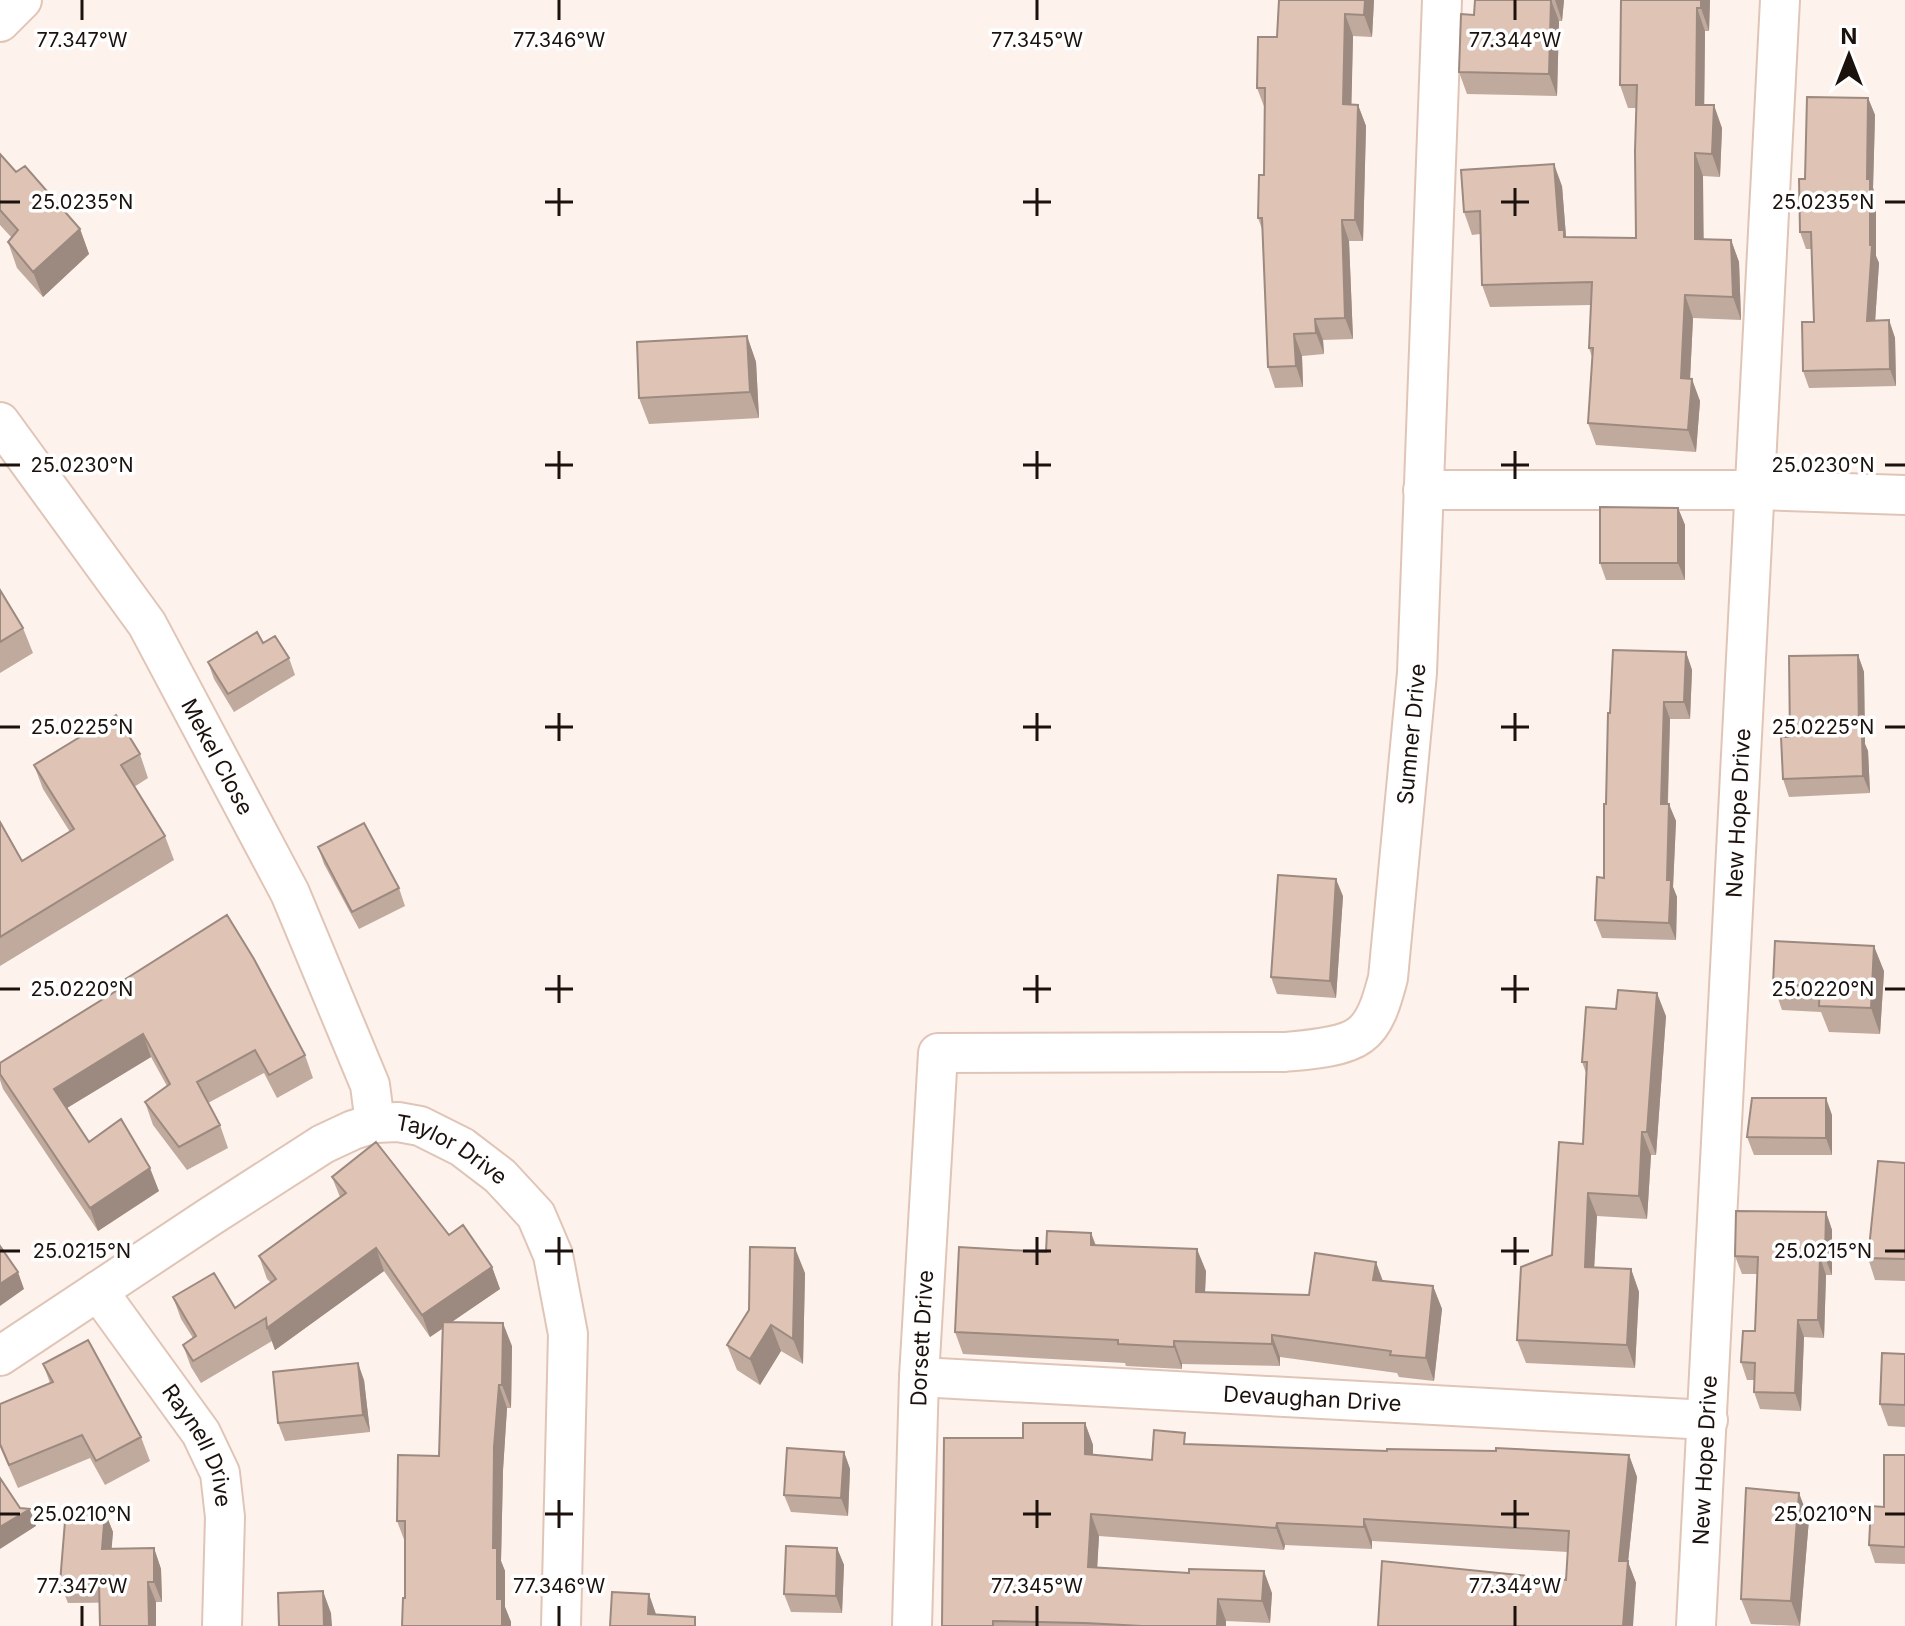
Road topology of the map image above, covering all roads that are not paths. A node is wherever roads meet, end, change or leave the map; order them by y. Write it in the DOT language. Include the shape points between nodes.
graph roads {
  1 [pos="22,0"];
  2 [pos="1442,0"];
  3 [pos="1780,0"];
  4 [pos="0,22"];
  5 [pos="0,422"];
  6 [pos="1423,490"];
  7 [pos="1756,490"];
  8 [pos="1905,495"];
  9 [pos="938,1053"];
  10 [pos="375,1123"];
  11 [pos="98,1291"];
  12 [pos="0,1356"];
  13 [pos="919,1377"];
  14 [pos="1708,1420"];
  15 [pos="222,1626"];
  16 [pos="561,1626"];
  17 [pos="912,1626"];
  18 [pos="1696,1626"];
  1 -- 4 [label="street"];
  2 -- 6 [label="street, Sumner Drive"];
  3 -- 7 [label="street, New Hope Drive"];
  5 -- 10 [label="street, Mekel Close" via="147,624 290,893 370,1085"];
  6 -- 7 [label="street"];
  6 -- 9 [label="street, Sumner Drive" via="1417,673 1388,978 1380,1008 1361,1035 1322,1049 1284,1052"];
  7 -- 8 [label="street"];
  7 -- 14 [label="street, New Hope Drive"];
  9 -- 13 [label="street, Dorsett Drive"];
  10 -- 11 [label="street, Taylor Drive" via="323,1144"];
  10 -- 16 [label="street, Taylor Drive" via="420,1126 462,1147 500,1176 536,1215 553,1255 568,1334"];
  11 -- 12 [label="street, Taylor Drive"];
  11 -- 15 [label="street, Raynell Drive" via="201,1433 220,1473 225,1517"];
  13 -- 14 [label="street, Devaughan Drive"];
  13 -- 17 [label="street, Dorsett Drive"];
  14 -- 18 [label="street, New Hope Drive"];
}
